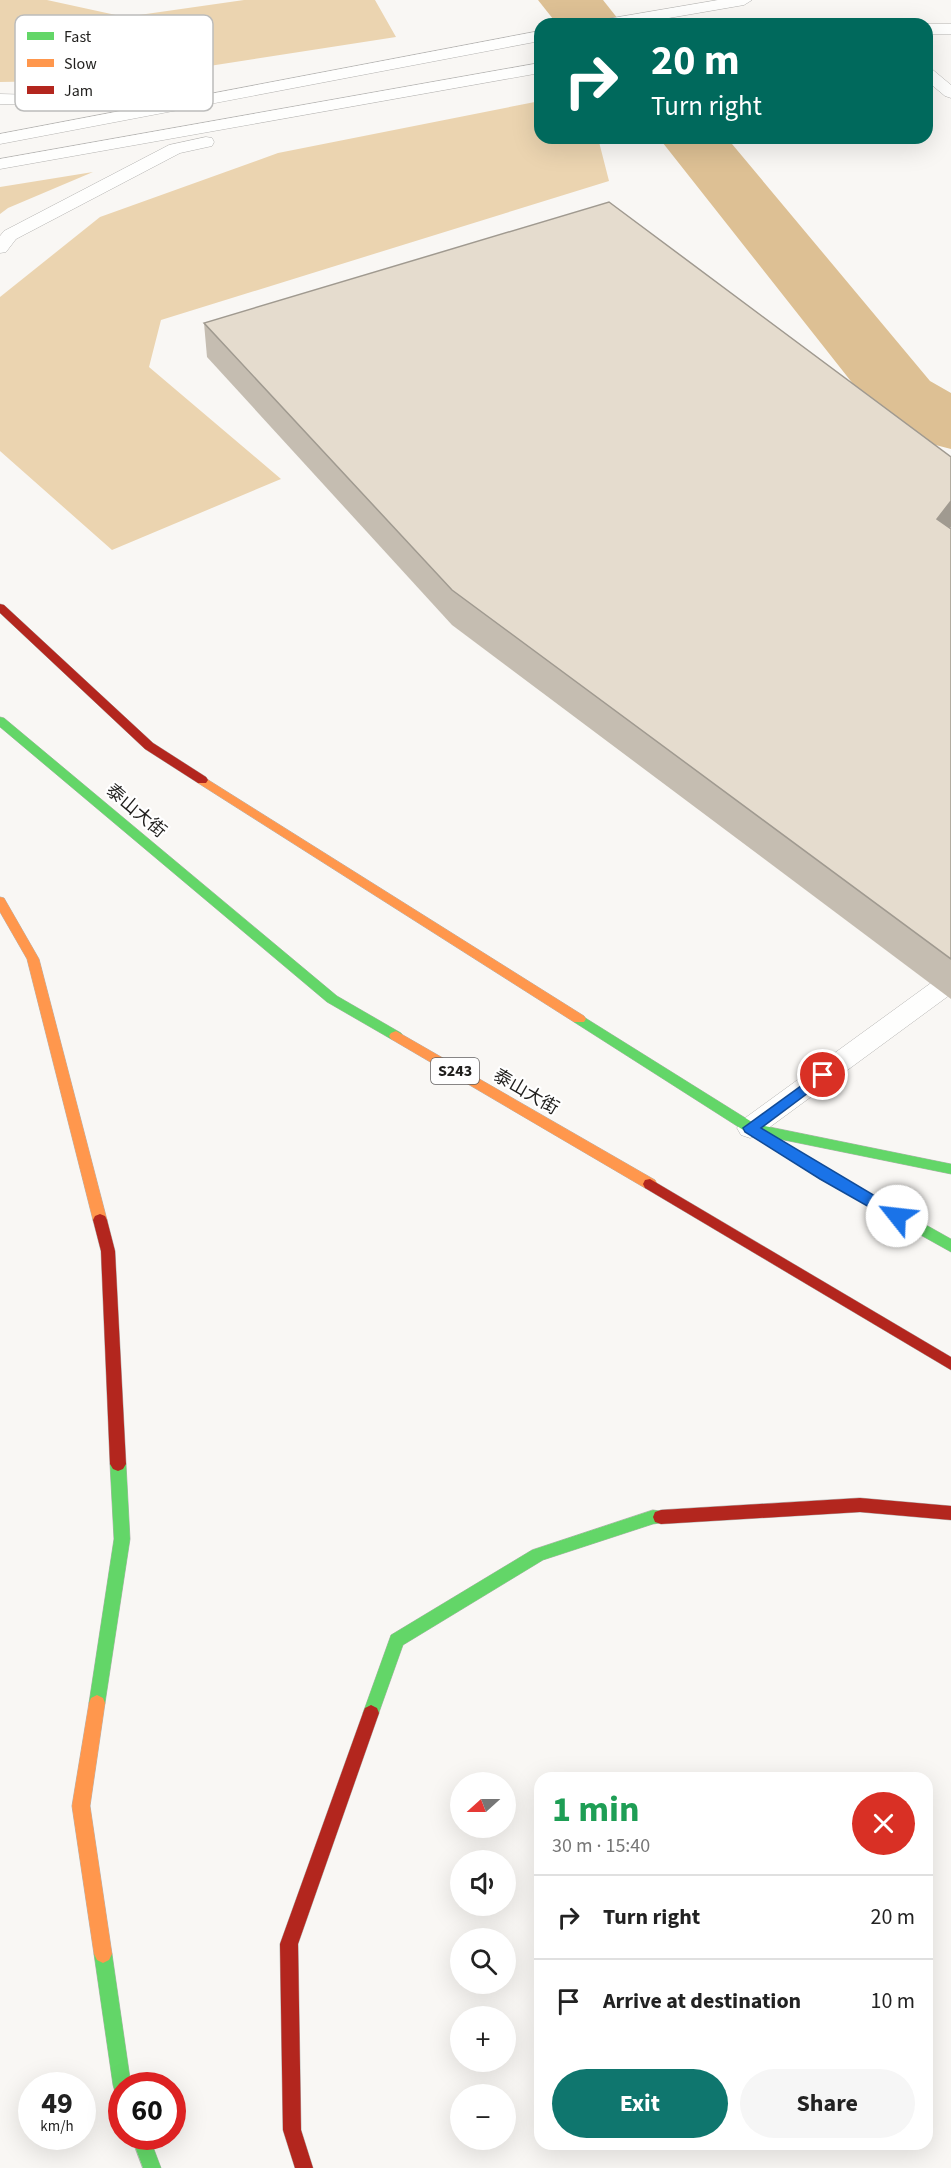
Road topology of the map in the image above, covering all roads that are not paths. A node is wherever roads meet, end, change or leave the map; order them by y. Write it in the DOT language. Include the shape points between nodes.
graph roads {
  1 [pos="744,0"];
  2 [pos="643,18"];
  3 [pos="951,28"];
  4 [pos="933,29"];
  5 [pos="534,37"];
  6 [pos="410,59"];
  7 [pos="534,69"];
  8 [pos="933,79"];
  9 [pos="213,85"];
  10 [pos="425,87"];
  11 [pos="951,93"];
  12 [pos="213,97"];
  13 [pos="0,99"];
  14 [pos="15,99"];
  15 [pos="144,111"];
  16 [pos="0,139"];
  17 [pos="0,164"];
  18 [pos="0,248"];
  19 [pos="0,607"];
  20 [pos="0,721"];
  21 [pos="0,901"];
  22 [pos="951,981"];
  23 [pos="750,1128"];
  24 [pos="951,1169"];
  25 [pos="951,1246"];
  26 [pos="951,1364"];
  27 [pos="951,1513"];
  28 [pos="120,2072"];
  29 [pos="145,2150"];
  30 [pos="152,2168"];
  31 [pos="304,2168"];
  1 -- 2 [label="lane"];
  3 -- 4 [label="lane"];
  5 -- 6 [label="lane"];
  6 -- 9 [label="lane"];
  6 -- 12 [label="lane"];
  7 -- 10 [label="lane"];
  8 -- 11 [label="lane"];
  10 -- 17 [label="lane"];
  10 -- 18 [label="lane" via="176,149 10,235"];
  13 -- 14 [label="lane"];
  15 -- 16 [label="lane"];
  19 -- 23 [label="main road" via="149,746"];
  20 -- 26 [label="main road, 泰山大街 / S243" via="332,999"];
  21 -- 28 [label="main road" via="33,959 108,1251 122,1539 81,1806"];
  22 -- 23 [label="lane"];
  23 -- 24 [label="main road"];
  23 -- 25 [label="main road"];
  27 -- 31 [label="main road" via="860,1505 653,1516 538,1555 397,1640 289,1944 292,2130"];
  29 -- 30 [label="main road"];
}
